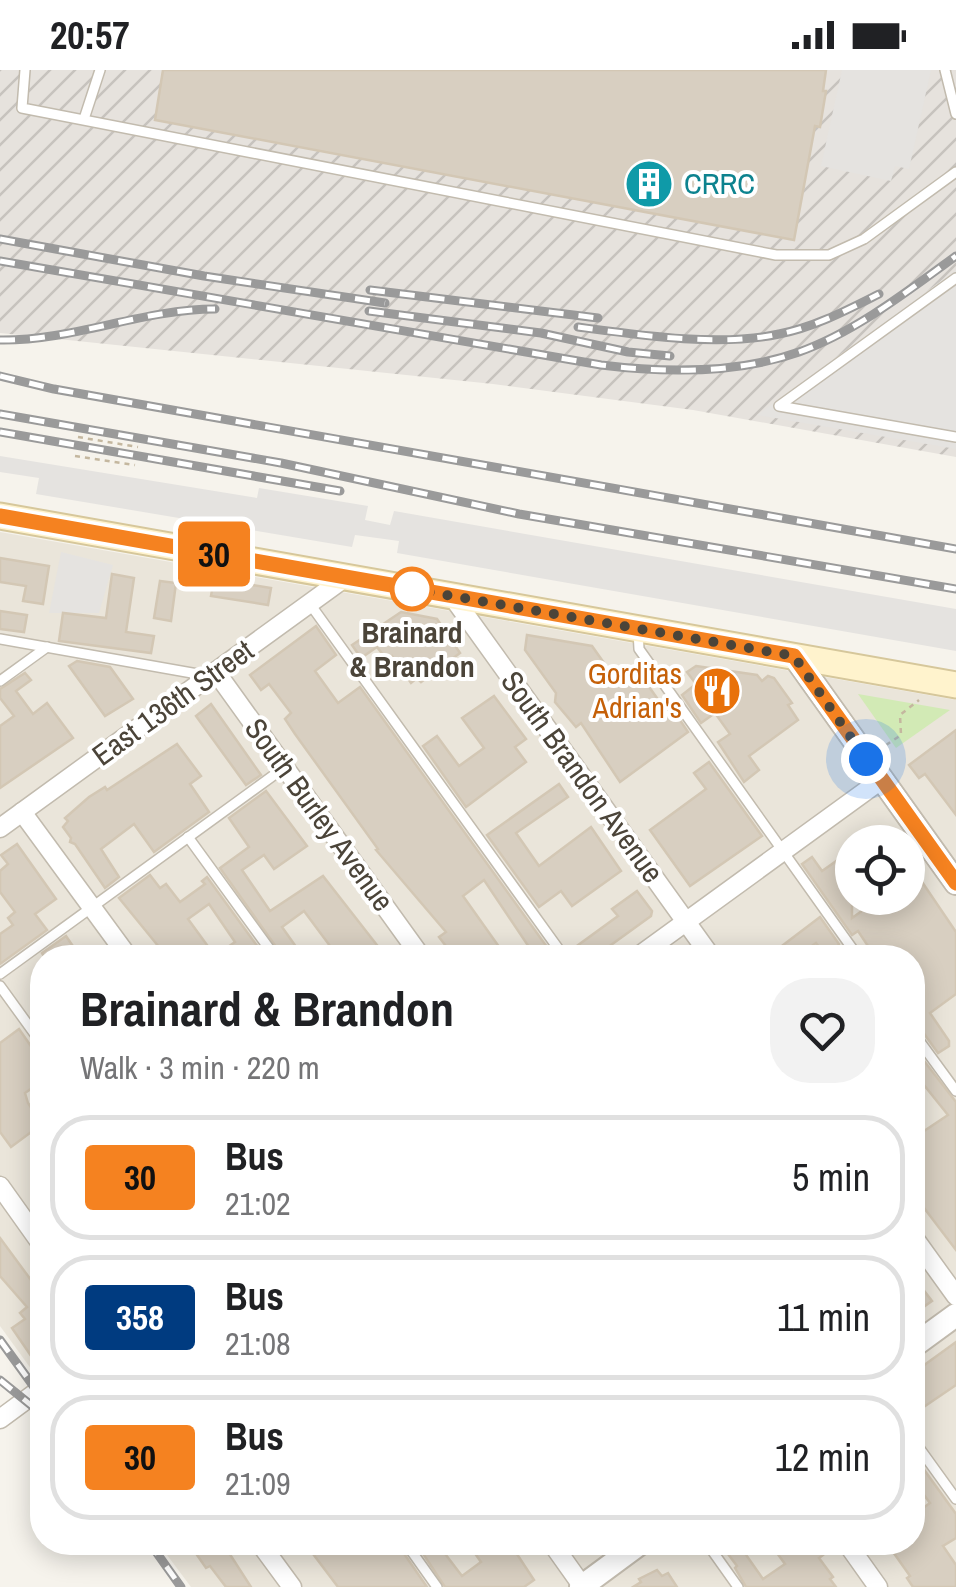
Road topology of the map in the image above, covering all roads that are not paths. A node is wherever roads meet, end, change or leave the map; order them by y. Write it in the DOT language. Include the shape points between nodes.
graph roads {
  1 [pos="25,70"];
  2 [pos="100,70"];
  3 [pos="945,70"];
  4 [pos="956,114"];
  5 [pos="84,119"];
  6 [pos="956,172"];
  7 [pos="956,278"];
  8 [pos="956,437"];
  9 [pos="0,516"];
  10 [pos="346,578"];
  11 [pos="452,596"];
  12 [pos="310,604"];
  13 [pos="638,628"];
  14 [pos="0,639"];
  15 [pos="47,646"];
  16 [pos="794,656"];
  17 [pos="213,674"];
  18 [pos="0,681"];
  19 [pos="956,685"];
  20 [pos="285,767"];
  21 [pos="881,780"];
  22 [pos="22,812"];
  23 [pos="0,828"];
  24 [pos="188,837"];
  25 [pos="783,851"];
  26 [pos="956,883"];
  27 [pos="92,907"];
  28 [pos="686,921"];
  29 [pos="40,945"];
  30 [pos="119,945"];
  31 [pos="267,945"];
  32 [pos="413,945"];
  33 [pos="556,945"];
  34 [pos="654,945"];
  35 [pos="703,945"];
  36 [pos="851,945"];
  37 [pos="30,952"];
  38 [pos="0,974"];
  39 [pos="0,986"];
  40 [pos="30,1027"];
  41 [pos="925,1049"];
  42 [pos="956,1092"];
  43 [pos="0,1186"];
  44 [pos="30,1228"];
  45 [pos="925,1254"];
  46 [pos="956,1296"];
  47 [pos="956,1316"];
  48 [pos="925,1338"];
  49 [pos="30,1397"];
  50 [pos="0,1418"];
  51 [pos="925,1456"];
  52 [pos="956,1499"];
  53 [pos="269,1555"];
  54 [pos="414,1555"];
  55 [pos="560,1555"];
  56 [pos="625,1555"];
  57 [pos="715,1555"];
  58 [pos="855,1555"];
  59 [pos="292,1587"];
  60 [pos="437,1587"];
  61 [pos="582,1587"];
  62 [pos="738,1587"];
  63 [pos="878,1587"];
  1 -- 5 [label="lane" via="22,108"];
  2 -- 5 [label="lane"];
  3 -- 4 [label="lane"];
  5 -- 6 [label="lane" via="776,255 829,255 864,239"];
  7 -- 8 [label="lane" via="780,406"];
  9 -- 10 [label="main road"];
  10 -- 11 [label="main road"];
  10 -- 12 [label="street, East 136th Street"];
  11 -- 13 [label="main road"];
  11 -- 28 [label="street, South Brandon Avenue"];
  12 -- 17 [label="street, East 136th Street"];
  12 -- 33 [label="lane"];
  13 -- 16 [label="main road"];
  13 -- 25 [label="lane" via="639,650"];
  14 -- 15 [label="lane"];
  15 -- 17 [label="lane"];
  15 -- 18 [label="lane"];
  16 -- 19 [label="main road"];
  16 -- 21 [label="street"];
  17 -- 20 [label="street, South Burley Avenue"];
  17 -- 22 [label="street, East 136th Street"];
  20 -- 24 [label="lane"];
  20 -- 32 [label="street, South Burley Avenue"];
  21 -- 25 [label="street"];
  21 -- 26 [label="street"];
  22 -- 23 [label="street, East 136th Street"];
  22 -- 27 [label="street"];
  24 -- 27 [label="lane"];
  24 -- 31 [label="lane"];
  25 -- 28 [label="street"];
  25 -- 36 [label="lane"];
  27 -- 29 [label="lane"];
  27 -- 30 [label="street"];
  28 -- 34 [label="street"];
  28 -- 35 [label="street, South Brandon Avenue"];
  37 -- 38 [label="lane"];
  39 -- 40 [label="lane"];
  41 -- 42 [label="lane"];
  43 -- 44 [label="street"];
  45 -- 46 [label="street"];
  47 -- 48 [label="street"];
  49 -- 50 [label="street"];
  51 -- 52 [label="lane"];
  53 -- 59 [label="street"];
  54 -- 60 [label="lane"];
  55 -- 61 [label="street"];
  56 -- 61 [label="street"];
  57 -- 62 [label="lane"];
  58 -- 63 [label="street"];
}
